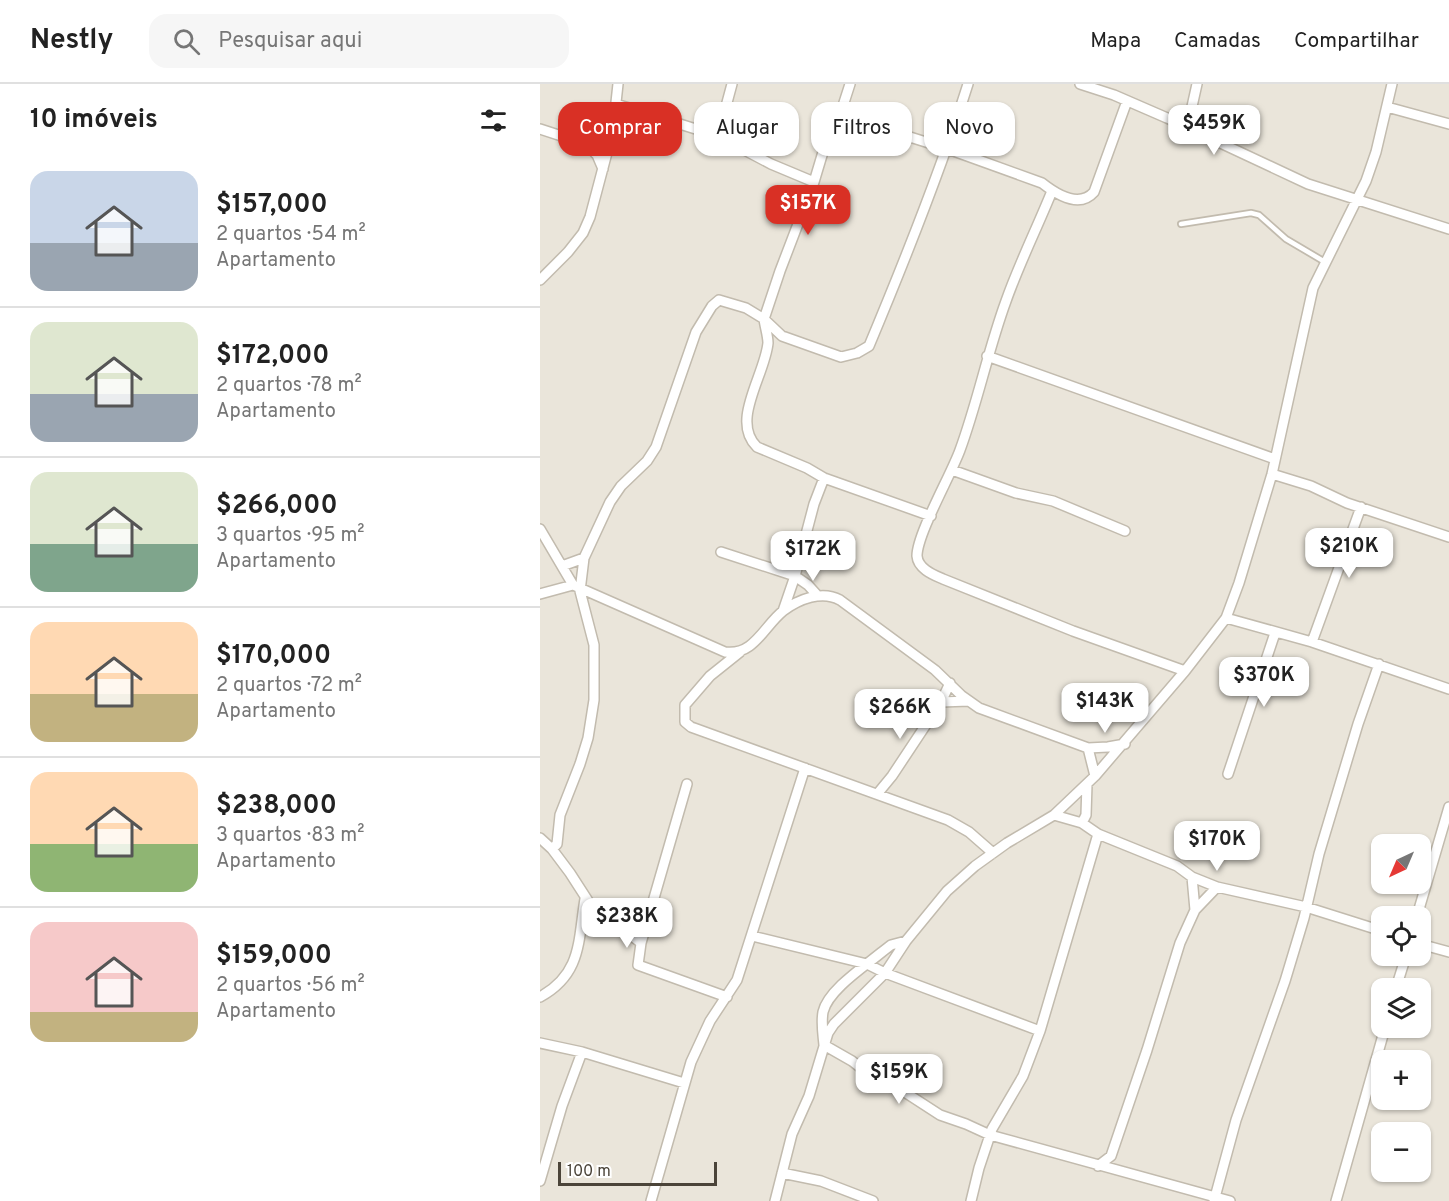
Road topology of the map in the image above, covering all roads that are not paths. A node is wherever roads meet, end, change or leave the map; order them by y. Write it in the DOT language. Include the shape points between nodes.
graph roads {
  1 [pos="618,84"];
  2 [pos="732,84"];
  3 [pos="850,84"];
  4 [pos="968,84"];
  5 [pos="1197,84"];
  6 [pos="1392,84"];
  7 [pos="1085,85"];
  8 [pos="1127,101"];
  9 [pos="616,102"];
  10 [pos="727,102"];
  11 [pos="844,102"];
  12 [pos="962,102"];
  13 [pos="1387,107"];
  14 [pos="1191,111"];
  15 [pos="1176,122"];
  16 [pos="1449,124"];
  17 [pos="540,129"];
  18 [pos="1196,132"];
  19 [pos="558,135"];
  20 [pos="597,156"];
  21 [pos="606,156"];
  22 [pos="756,156"];
  23 [pos="822,156"];
  24 [pos="945,156"];
  25 [pos="967,156"];
  26 [pos="603,169"];
  27 [pos="814,182"];
  28 [pos="1052,191"];
  29 [pos="1357,200"];
  30 [pos="1181,224"];
  31 [pos="1449,229"];
  32 [pos="1325,262"];
  33 [pos="540,280"];
  34 [pos="764,319"];
  35 [pos="987,356"];
  36 [pos="1275,459"];
  37 [pos="952,470"];
  38 [pos="1272,474"];
  39 [pos="824,478"];
  40 [pos="1361,507"];
  41 [pos="931,516"];
  42 [pos="540,529"];
  43 [pos="1125,531"];
  44 [pos="1449,537"];
  45 [pos="721,552"];
  46 [pos="584,558"];
  47 [pos="562,566"];
  48 [pos="795,576"];
  49 [pos="577,586"];
  50 [pos="540,594"];
  51 [pos="817,595"];
  52 [pos="783,611"];
  53 [pos="1226,618"];
  54 [pos="1275,633"];
  55 [pos="1312,642"];
  56 [pos="740,652"];
  57 [pos="1379,664"];
  58 [pos="1185,671"];
  59 [pos="950,684"];
  60 [pos="1449,689"];
  61 [pos="969,701"];
  62 [pos="941,702"];
  63 [pos="1125,744"];
  64 [pos="1088,748"];
  65 [pos="805,768"];
  66 [pos="1228,774"];
  67 [pos="1095,776"];
  68 [pos="687,784"];
  69 [pos="1087,784"];
  70 [pos="878,793"];
  71 [pos="1449,807"];
  72 [pos="1054,815"];
  73 [pos="1082,823"];
  74 [pos="1098,834"];
  75 [pos="540,838"];
  76 [pos="552,849"];
  77 [pos="993,853"];
  78 [pos="1192,877"];
  79 [pos="1216,887"];
  80 [pos="585,899"];
  81 [pos="1420,906"];
  82 [pos="1306,907"];
  83 [pos="1195,910"];
  84 [pos="1371,928"];
  85 [pos="752,936"];
  86 [pos="906,941"];
  87 [pos="641,943"];
  88 [pos="1431,947"];
  89 [pos="1449,952"];
  90 [pos="867,964"];
  91 [pos="885,973"];
  92 [pos="540,997"];
  93 [pos="727,997"];
  94 [pos="1040,1031"];
  95 [pos="1382,1038"];
  96 [pos="540,1042"];
  97 [pos="824,1045"];
  98 [pos="582,1052"];
  99 [pos="684,1083"];
  100 [pos="990,1135"];
  101 [pos="1111,1155"];
  102 [pos="542,1164"];
  103 [pos="1098,1166"];
  104 [pos="1119,1169"];
  105 [pos="782,1173"];
  106 [pos="540,1181"];
  107 [pos="1214,1198"];
  108 [pos="651,1201"];
  109 [pos="775,1201"];
  110 [pos="873,1201"];
  111 [pos="971,1201"];
  112 [pos="1230,1201"];
  113 [pos="1336,1201"];
  1 -- 9 [label="street"];
  2 -- 10 [label="street"];
  3 -- 11 [label="street"];
  4 -- 12 [label="street"];
  5 -- 14 [label="street"];
  6 -- 13 [label="street"];
  7 -- 8 [label="street"];
  8 -- 15 [label="street"];
  8 -- 28 [label="street" via="1090,197 1075,200"];
  13 -- 16 [label="street"];
  13 -- 29 [label="street" via="1377,152"];
  14 -- 15 [label="street"];
  14 -- 18 [label="street"];
  15 -- 18 [label="street"];
  17 -- 19 [label="street"];
  18 -- 29 [label="street" via="1308,184"];
  20 -- 26 [label="street"];
  21 -- 26 [label="street"];
  22 -- 27 [label="street"];
  23 -- 27 [label="street"];
  24 -- 34 [label="street" via="869,346 841,357 782,336"];
  25 -- 28 [label="street" via="1042,183"];
  26 -- 33 [label="street" via="583,233"];
  27 -- 34 [label="street"];
  28 -- 35 [label="street"];
  29 -- 31 [label="street"];
  29 -- 32 [label="street"];
  30 -- 32 [label="lane" via="1259,215 1286,239"];
  32 -- 36 [label="street" via="1313,288"];
  34 -- 39 [label="street" via="768,342 747,413 747,433 758,447"];
  34 -- 46 [label="street" via="720,300 712,306 696,332 656,447 615,494"];
  35 -- 36 [label="street"];
  35 -- 37 [label="street"];
  36 -- 38 [label="street"];
  37 -- 41 [label="street"];
  37 -- 43 [label="street" via="1016,493 1053,501"];
  38 -- 40 [label="street"];
  38 -- 53 [label="street"];
  39 -- 41 [label="street"];
  39 -- 48 [label="street"];
  40 -- 44 [label="street"];
  40 -- 55 [label="street"];
  41 -- 58 [label="street" via="917,553 918,561 930,573"];
  42 -- 47 [label="street"];
  45 -- 48 [label="street"];
  46 -- 47 [label="street"];
  46 -- 49 [label="street"];
  47 -- 49 [label="street"];
  48 -- 51 [label="street"];
  48 -- 52 [label="street"];
  49 -- 50 [label="street"];
  49 -- 56 [label="street" via="713,648"];
  49 -- 76 [label="street" via="594,645 594,700 588,738"];
  51 -- 52 [label="street"];
  51 -- 59 [label="street" via="828,594 840,600"];
  52 -- 56 [label="street" via="757,640"];
  53 -- 54 [label="street"];
  53 -- 58 [label="street"];
  54 -- 55 [label="street"];
  54 -- 66 [label="street"];
  55 -- 57 [label="street"];
  56 -- 65 [label="street" via="710,676 685,705 686,722"];
  57 -- 60 [label="street"];
  57 -- 82 [label="street"];
  58 -- 63 [label="street"];
  59 -- 61 [label="street"];
  59 -- 62 [label="street"];
  61 -- 62 [label="street"];
  61 -- 64 [label="street"];
  62 -- 70 [label="street"];
  63 -- 64 [label="street"];
  63 -- 67 [label="street"];
  64 -- 67 [label="street"];
  65 -- 70 [label="street"];
  65 -- 85 [label="street"];
  67 -- 69 [label="street"];
  68 -- 87 [label="street"];
  69 -- 72 [label="street"];
  69 -- 73 [label="street"];
  70 -- 77 [label="street" via="948,820"];
  71 -- 81 [label="street"];
  72 -- 73 [label="street"];
  72 -- 77 [label="street"];
  73 -- 74 [label="street"];
  74 -- 78 [label="street" via="1177,866"];
  74 -- 94 [label="street"];
  75 -- 76 [label="street"];
  76 -- 80 [label="street"];
  77 -- 86 [label="street" via="947,891"];
  78 -- 79 [label="street"];
  78 -- 83 [label="street"];
  79 -- 82 [label="street"];
  79 -- 83 [label="street"];
  80 -- 87 [label="street"];
  80 -- 92 [label="street" via="577,951 569,973 556,988"];
  82 -- 84 [label="street"];
  82 -- 107 [label="street"];
  83 -- 101 [label="street" via="1180,943"];
  85 -- 90 [label="street"];
  85 -- 93 [label="street"];
  86 -- 90 [label="street" via="891,945"];
  86 -- 91 [label="street"];
  87 -- 93 [label="street" via="637,962 642,968"];
  88 -- 89 [label="street"];
  90 -- 91 [label="street"];
  90 -- 97 [label="street" via="829,999 823,1011"];
  91 -- 94 [label="street"];
  91 -- 97 [label="street" via="834,1024"];
  93 -- 99 [label="street" via="710,1021"];
  94 -- 100 [label="street" via="1023,1076"];
  95 -- 113 [label="street"];
  96 -- 98 [label="street"];
  97 -- 100 [label="street" via="874,1079 903,1091 940,1115"];
  97 -- 105 [label="street"];
  98 -- 99 [label="street"];
  98 -- 102 [label="street"];
  99 -- 108 [label="street"];
  100 -- 103 [label="street"];
  100 -- 111 [label="street"];
  101 -- 103 [label="street"];
  101 -- 104 [label="street"];
  102 -- 106 [label="street"];
  103 -- 104 [label="street"];
  104 -- 107 [label="street"];
  105 -- 109 [label="street"];
  105 -- 110 [label="street" via="821,1181"];
  107 -- 112 [label="street"];
}
